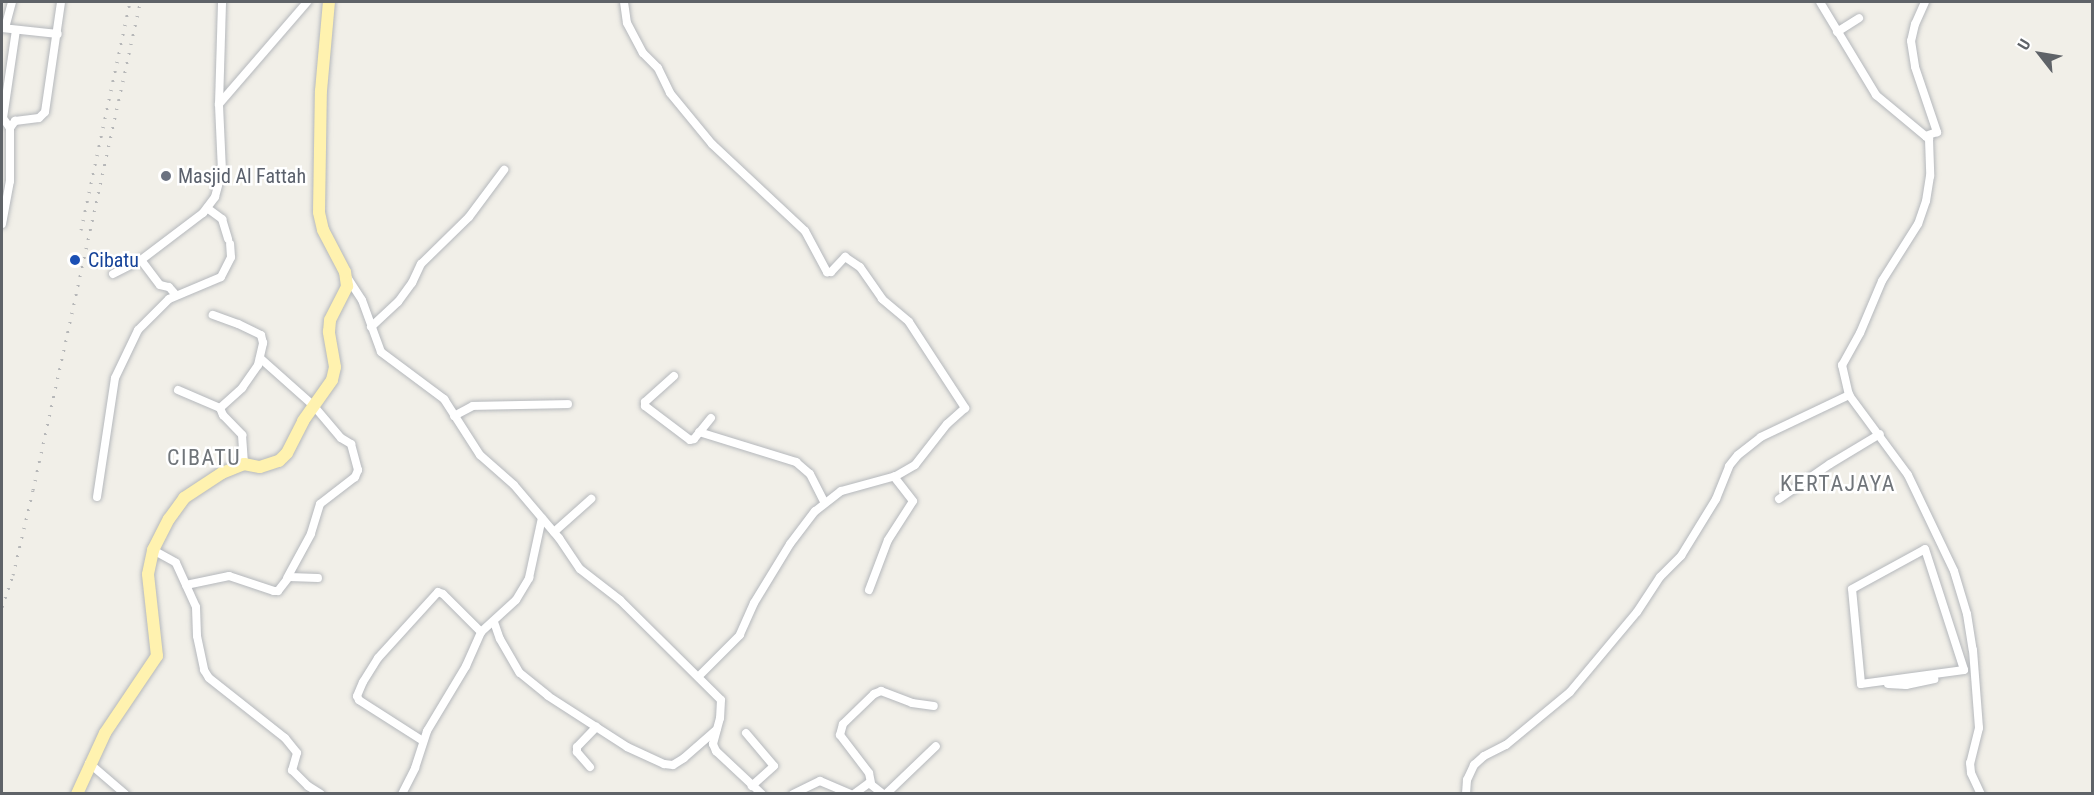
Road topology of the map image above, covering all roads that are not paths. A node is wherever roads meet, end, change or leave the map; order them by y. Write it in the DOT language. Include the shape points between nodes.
graph roads {
  1 [pos="12,2"];
  2 [pos="61,2"];
  3 [pos="222,2"];
  4 [pos="307,2"];
  5 [pos="329,2"];
  6 [pos="624,2"];
  7 [pos="1820,2"];
  8 [pos="1925,2"];
  9 [pos="1859,18"];
  10 [pos="3,28"];
  11 [pos="16,30"];
  12 [pos="1837,32"];
  13 [pos="58,34"];
  14 [pos="219,104"];
  15 [pos="10,128"];
  16 [pos="1931,135"];
  17 [pos="504,170"];
  18 [pos="207,208"];
  19 [pos="2,224"];
  20 [pos="141,260"];
  21 [pos="113,274"];
  22 [pos="347,277"];
  23 [pos="176,295"];
  24 [pos="213,315"];
  25 [pos="371,327"];
  26 [pos="260,358"];
  27 [pos="674,376"];
  28 [pos="178,390"];
  29 [pos="1850,394"];
  30 [pos="313,405"];
  31 [pos="568,405"];
  32 [pos="220,408"];
  33 [pos="454,416"];
  34 [pos="711,418"];
  35 [pos="699,432"];
  36 [pos="1880,434"];
  37 [pos="244,464"];
  38 [pos="894,477"];
  39 [pos="97,497"];
  40 [pos="591,499"];
  41 [pos="1779,499"];
  42 [pos="824,502"];
  43 [pos="542,518"];
  44 [pos="554,532"];
  45 [pos="153,550"];
  46 [pos="287,578"];
  47 [pos="318,578"];
  48 [pos="186,585"];
  49 [pos="869,590"];
  50 [pos="494,622"];
  51 [pos="481,632"];
  52 [pos="1975,667"];
  53 [pos="1964,670"];
  54 [pos="699,676"];
  55 [pos="934,706"];
  56 [pos="596,727"];
  57 [pos="716,729"];
  58 [pos="746,733"];
  59 [pos="423,741"];
  60 [pos="936,746"];
  61 [pos="89,763"];
  62 [pos="590,767"];
  63 [pos="871,783"];
  64 [pos="752,786"];
  65 [pos="76,794"];
  66 [pos="125,794"];
  67 [pos="321,794"];
  68 [pos="402,794"];
  69 [pos="762,794"];
  70 [pos="793,794"];
  71 [pos="852,794"];
  72 [pos="884,794"];
  73 [pos="1466,794"];
  74 [pos="1981,794"];
  1 -- 10 [label="street"];
  2 -- 13 [label="street"];
  3 -- 14 [label="street"];
  4 -- 14 [label="street"];
  5 -- 22 [label="main road" via="321,91 319,212 323,230"];
  6 -- 38 [label="street" via="627,23 637,43 658,68 670,93 712,144 805,231 827,272 845,257 860,267 882,299 909,322 965,408 947,424 919,461"];
  7 -- 12 [label="street"];
  8 -- 16 [label="street" via="1911,41 1915,68 1938,132"];
  9 -- 12 [label="street"];
  10 -- 11 [label="street"];
  11 -- 13 [label="street"];
  11 -- 15 [label="street" via="3,118"];
  12 -- 16 [label="street" via="1876,96"];
  13 -- 15 [label="street" via="45,112 39,118 15,121"];
  14 -- 18 [label="street" via="222,171 215,197"];
  15 -- 19 [label="street" via="10,181"];
  16 -- 29 [label="street" via="1930,176 1918,224 1882,281 1860,333 1844,357 1844,377"];
  17 -- 25 [label="street" via="462,225 421,264 398,302"];
  18 -- 20 [label="street"];
  18 -- 23 [label="street" via="222,219 231,257 221,277"];
  20 -- 21 [label="street"];
  20 -- 23 [label="street" via="160,285 169,287"];
  22 -- 25 [label="street" via="356,288"];
  22 -- 30 [label="main road" via="345,292 330,320 335,367 332,380"];
  23 -- 39 [label="street" via="145,320 115,378"];
  24 -- 26 [label="street" via="261,335"];
  25 -- 33 [label="street" via="381,352 444,399"];
  26 -- 30 [label="street"];
  26 -- 32 [label="street" via="242,388"];
  27 -- 35 [label="street" via="644,405 690,440"];
  28 -- 32 [label="street"];
  29 -- 36 [label="street"];
  29 -- 73 [label="street" via="1761,437 1738,455 1728,466 1716,499 1681,556 1660,577 1637,612 1570,692 1474,765"];
  30 -- 37 [label="main road" via="279,461 260,467"];
  30 -- 46 [label="street" via="351,444 358,474 320,504 311,534"];
  31 -- 33 [label="street" via="472,406"];
  32 -- 37 [label="street" via="242,435"];
  33 -- 43 [label="street" via="480,455 514,485"];
  34 -- 35 [label="street"];
  35 -- 42 [label="street" via="796,462 810,474"];
  36 -- 41 [label="street"];
  36 -- 52 [label="street" via="1908,475 1954,571 1967,614"];
  37 -- 45 [label="main road" via="222,472 184,498"];
  38 -- 42 [label="street" via="851,488"];
  38 -- 49 [label="street" via="913,501 888,540"];
  40 -- 44 [label="street"];
  42 -- 54 [label="street" via="790,544 754,603 740,635"];
  43 -- 44 [label="street"];
  43 -- 50 [label="street" via="529,578 516,600"];
  44 -- 54 [label="street" via="580,569 620,600"];
  45 -- 48 [label="street" via="176,563"];
  45 -- 61 [label="main road" via="148,574 157,656"];
  46 -- 47 [label="street"];
  46 -- 48 [label="street" via="274,591 229,576"];
  48 -- 67 [label="street" via="197,613 196,631 209,678 285,738 297,753 292,770"];
  50 -- 51 [label="street"];
  50 -- 56 [label="street" via="520,673"];
  51 -- 59 [label="street"];
  51 -- 59 [label="street" via="438,592 368,672 357,696 359,700"];
  52 -- 53 [label="street"];
  52 -- 74 [label="street" via="1979,728 1970,764"];
  53 -- 53 [label="street" via="1906,685 1860,684 1852,589 1925,549"];
  54 -- 57 [label="street" via="721,700"];
  55 -- 63 [label="street" via="912,703 881,691 843,724 840,735 869,773"];
  56 -- 57 [label="street" via="627,747 668,765 684,759"];
  56 -- 62 [label="street" via="577,747"];
  57 -- 64 [label="street" via="712,744 716,751"];
  58 -- 64 [label="street" via="774,766"];
  59 -- 68 [label="street"];
  60 -- 72 [label="street"];
  61 -- 65 [label="main road"];
  61 -- 66 [label="street"];
  63 -- 71 [label="street"];
  63 -- 72 [label="street"];
  64 -- 69 [label="street"];
  70 -- 71 [label="street" via="816,781"];
}
